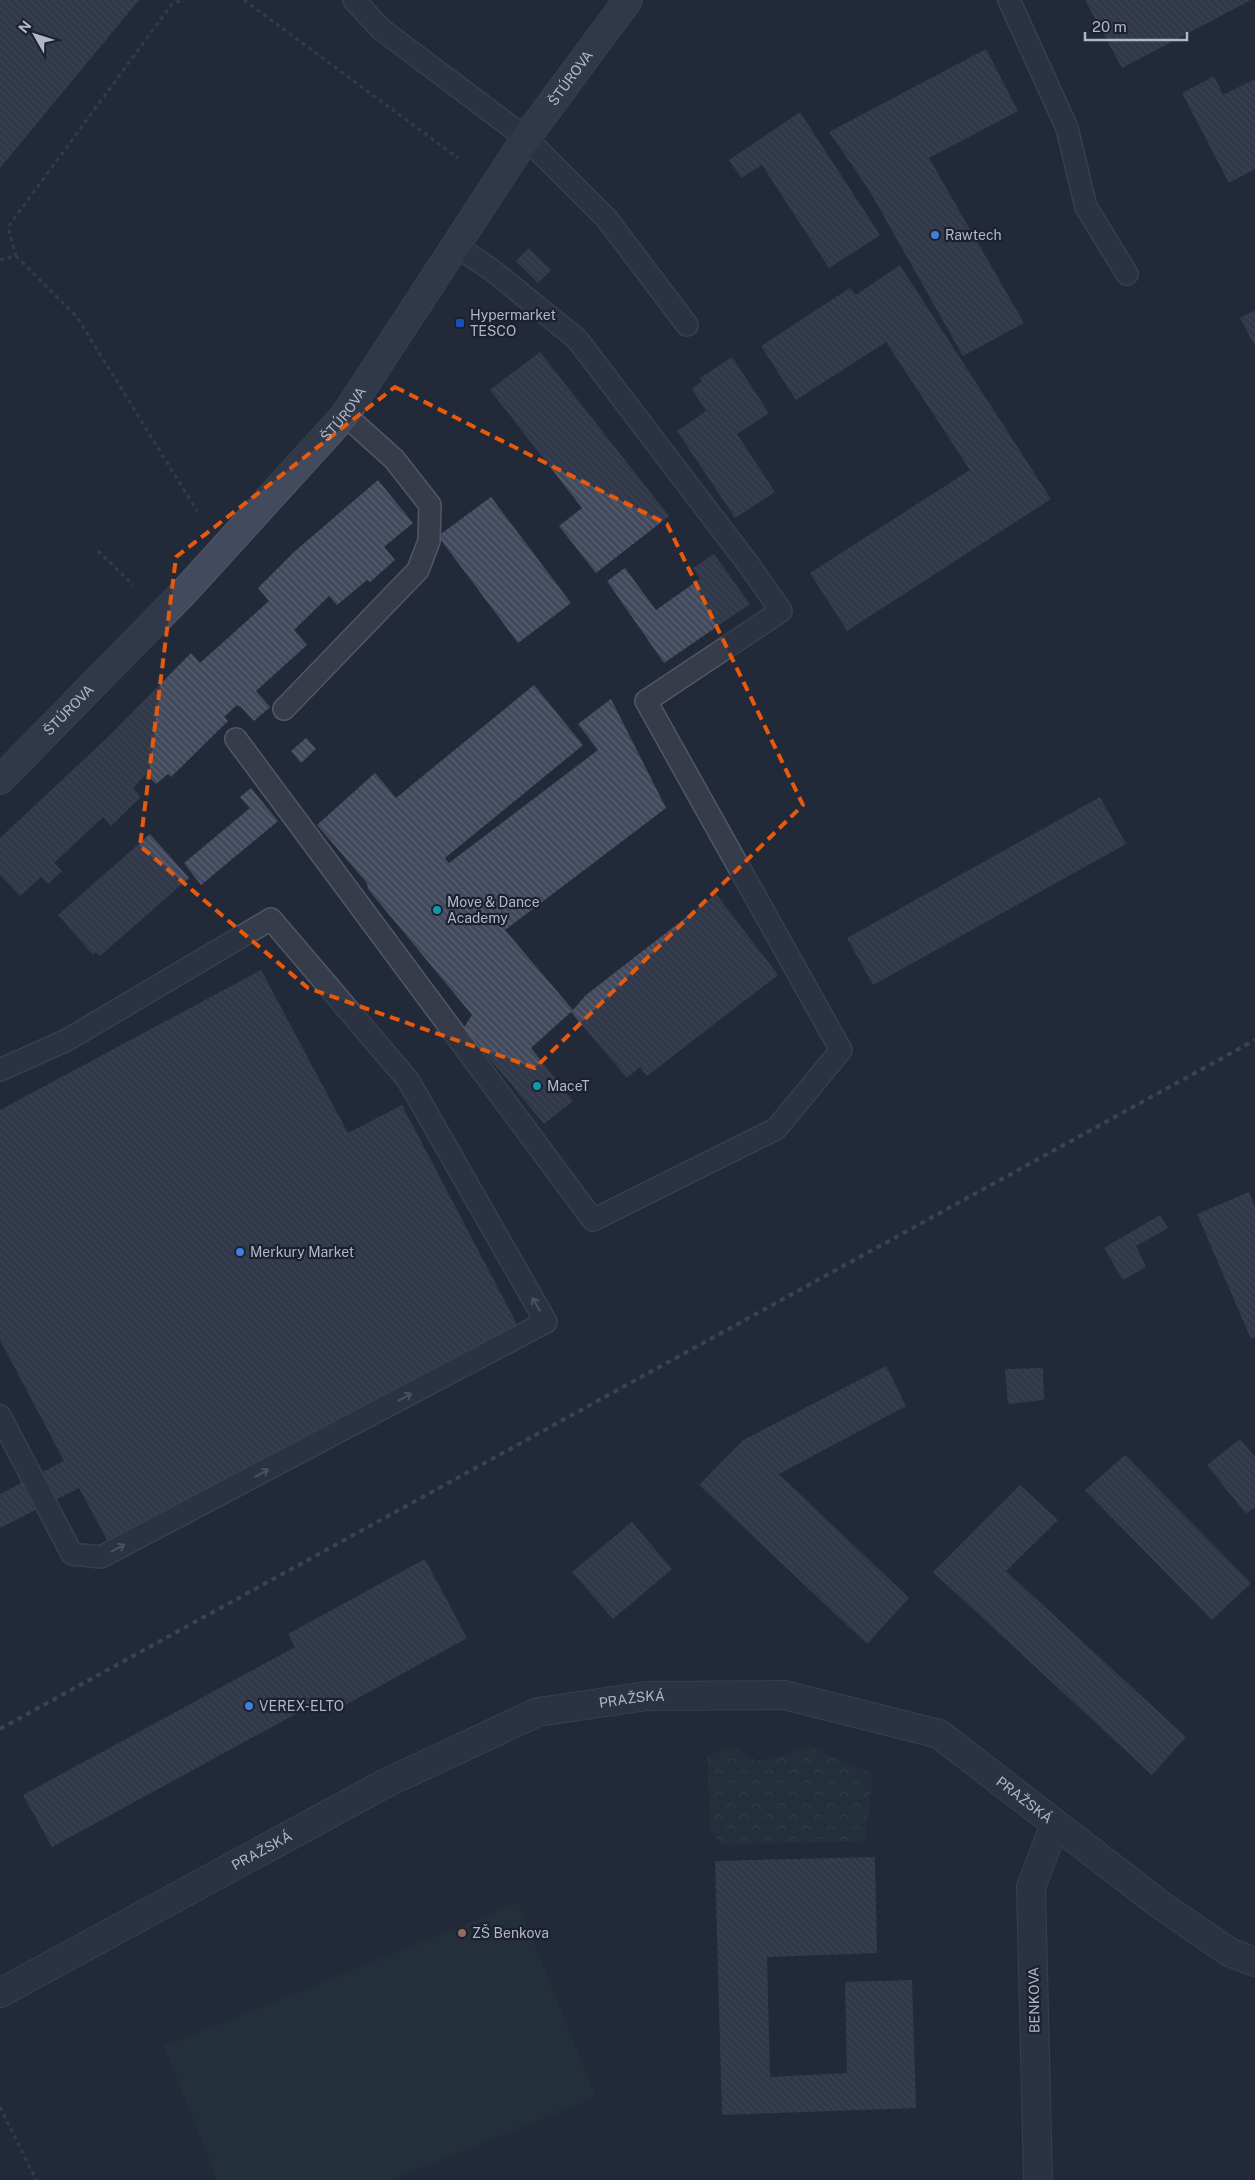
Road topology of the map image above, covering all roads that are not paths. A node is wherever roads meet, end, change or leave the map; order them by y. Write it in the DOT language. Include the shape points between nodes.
graph roads {
  1 [pos="354,0"];
  2 [pos="628,0"];
  3 [pos="1009,0"];
  4 [pos="526,138"];
  5 [pos="456,246"];
  6 [pos="1127,274"];
  7 [pos="687,325"];
  8 [pos="345,415"];
  9 [pos="284,709"];
  10 [pos="236,738"];
  11 [pos="0,780"];
  12 [pos="0,1070"];
  13 [pos="0,1416"];
  14 [pos="1055,1824"];
  15 [pos="1255,1962"];
  16 [pos="0,1993"];
  17 [pos="1038,2180"];
  1 -- 4 [label="lane" via="381,28"];
  2 -- 4 [label="street, ŠTÚROVA"];
  3 -- 6 [label="lane" via="1067,128 1086,207"];
  4 -- 5 [label="street, ŠTÚROVA"];
  4 -- 7 [label="lane" via="607,219"];
  5 -- 8 [label="street, ŠTÚROVA"];
  5 -- 10 [label="lane" via="492,270 577,339 781,611 646,701 841,1050 776,1129 594,1220"];
  8 -- 9 [label="lane" via="394,459 430,506 429,541 418,570"];
  8 -- 11 [label="street, ŠTÚROVA" via="186,590"];
  13 -- 12 [label="lane, one-way" via="72,1554 101,1557 546,1322 408,1080 271,919 66,1040"];
  14 -- 15 [label="street, PRAŽSKÁ" via="1158,1903 1230,1952"];
  14 -- 16 [label="street, PRAŽSKÁ" via="939,1734 784,1695 647,1696 538,1712 386,1783"];
  14 -- 17 [label="street, BENKOVA" via="1032,1887"];
}
